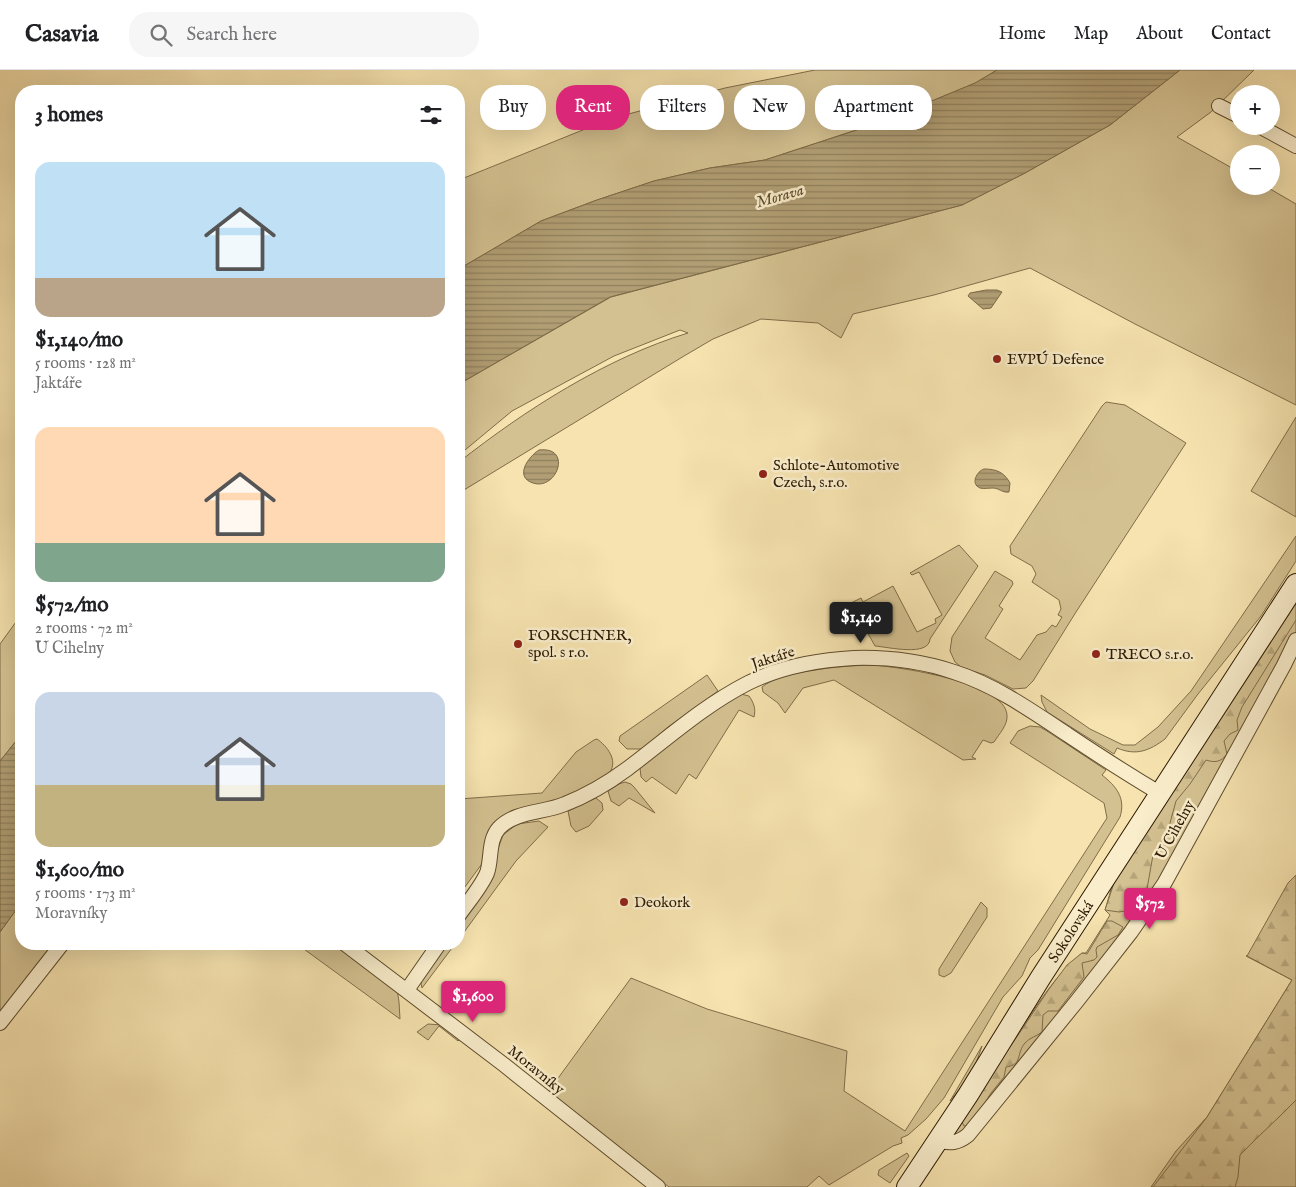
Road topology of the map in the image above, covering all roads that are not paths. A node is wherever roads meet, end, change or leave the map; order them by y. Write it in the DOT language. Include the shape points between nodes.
graph roads {
  1 [pos="1219,106"];
  2 [pos="1230,112"];
  3 [pos="1276,135"];
  4 [pos="1296,146"];
  5 [pos="1296,584"];
  6 [pos="1296,640"];
  7 [pos="1161,794"];
  8 [pos="465,906"];
  9 [pos="57,950"];
  10 [pos="353,950"];
  11 [pos="435,950"];
  12 [pos="407,990"];
  13 [pos="0,1023"];
  14 [pos="938,1140"];
  15 [pos="658,1187"];
  16 [pos="907,1187"];
  1 -- 2 [label="street"];
  3 -- 4 [label="street"];
  5 -- 7 [label="main road, Sokolovská"];
  6 -- 14 [label="street, U Cihelny" via="1164,884 1131,932 968,1134 954,1143"];
  7 -- 8 [label="street, Jaktáře" via="1026,707 955,672 881,658 806,664 750,682 716,700 598,789 559,807 505,823 495,833 485,877"];
  7 -- 14 [label="main road, Sokolovská"];
  9 -- 13 [label="street"];
  10 -- 12 [label="street, Moravníky"];
  11 -- 12 [label="street"];
  12 -- 15 [label="street, Moravníky"];
  14 -- 16 [label="main road, Sokolovská"];
}
